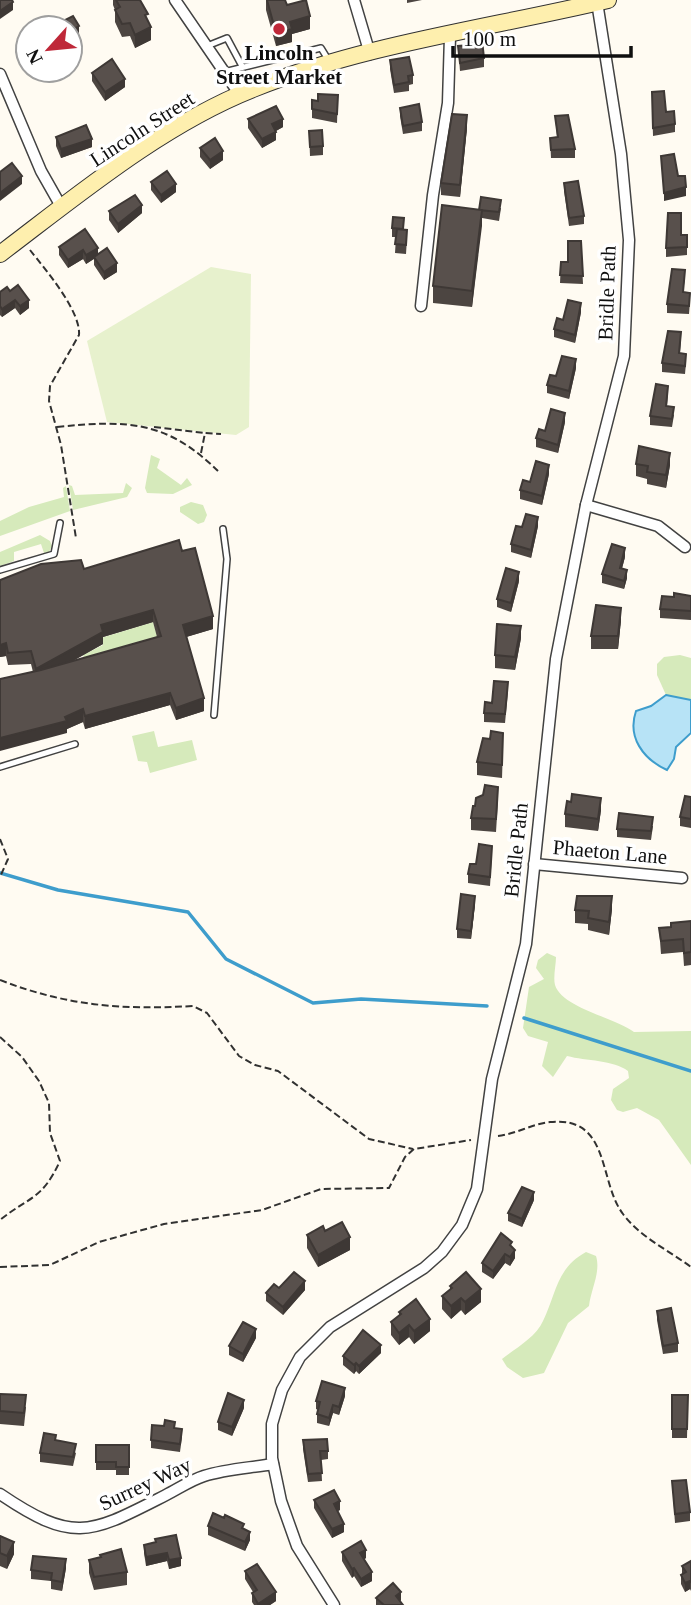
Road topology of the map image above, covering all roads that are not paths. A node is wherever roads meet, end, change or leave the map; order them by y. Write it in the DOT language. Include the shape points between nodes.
graph roads {
  1 [pos="175,0"];
  2 [pos="354,0"];
  3 [pos="602,1"];
  4 [pos="450,36"];
  5 [pos="207,46"];
  6 [pos="370,54"];
  7 [pos="330,64"];
  8 [pos="242,66"];
  9 [pos="224,72"];
  10 [pos="0,74"];
  11 [pos="240,95"];
  12 [pos="62,208"];
  13 [pos="0,254"];
  14 [pos="421,306"];
  15 [pos="586,505"];
  16 [pos="60,523"];
  17 [pos="223,529"];
  18 [pos="685,547"];
  19 [pos="0,570"];
  20 [pos="214,715"];
  21 [pos="75,744"];
  22 [pos="0,767"];
  23 [pos="534,864"];
  24 [pos="682,878"];
  25 [pos="273,1464"];
  26 [pos="0,1494"];
  27 [pos="334,1605"];
  1 -- 5 [label="street"];
  2 -- 6 [label="street"];
  3 -- 4 [label="main road, Lincoln Street"];
  3 -- 15 [label="street, Bridle Path" via="629,240 628,303 624,356"];
  4 -- 6 [label="main road, Lincoln Street"];
  4 -- 14 [label="street" via="448,103"];
  5 -- 8 [label="lane" via="227,38"];
  5 -- 9 [label="street"];
  6 -- 7 [label="main road, Lincoln Street"];
  7 -- 8 [label="lane" via="321,48"];
  7 -- 11 [label="main road, Lincoln Street"];
  8 -- 9 [label="lane"];
  9 -- 11 [label="street"];
  10 -- 12 [label="street" via="41,171"];
  11 -- 12 [label="main road, Lincoln Street" via="185,122"];
  12 -- 13 [label="main road, Lincoln Street"];
  15 -- 18 [label="street" via="658,526"];
  15 -- 23 [label="street, Bridle Path" via="556,659"];
  16 -- 19 [label="lane" via="54,554"];
  17 -- 20 [label="lane" via="227,559"];
  21 -- 22 [label="lane"];
  23 -- 24 [label="street, Phaeton Lane"];
  23 -- 25 [label="street, Bridle Path" via="526,944 492,1079 471,1207 442,1252 424,1268 330,1327 300,1357 276,1406"];
  25 -- 26 [label="street, Surrey Way" via="203,1476 123,1519 93,1529 41,1519"];
  25 -- 27 [label="street, Bridle Path" via="297,1546"];
}
